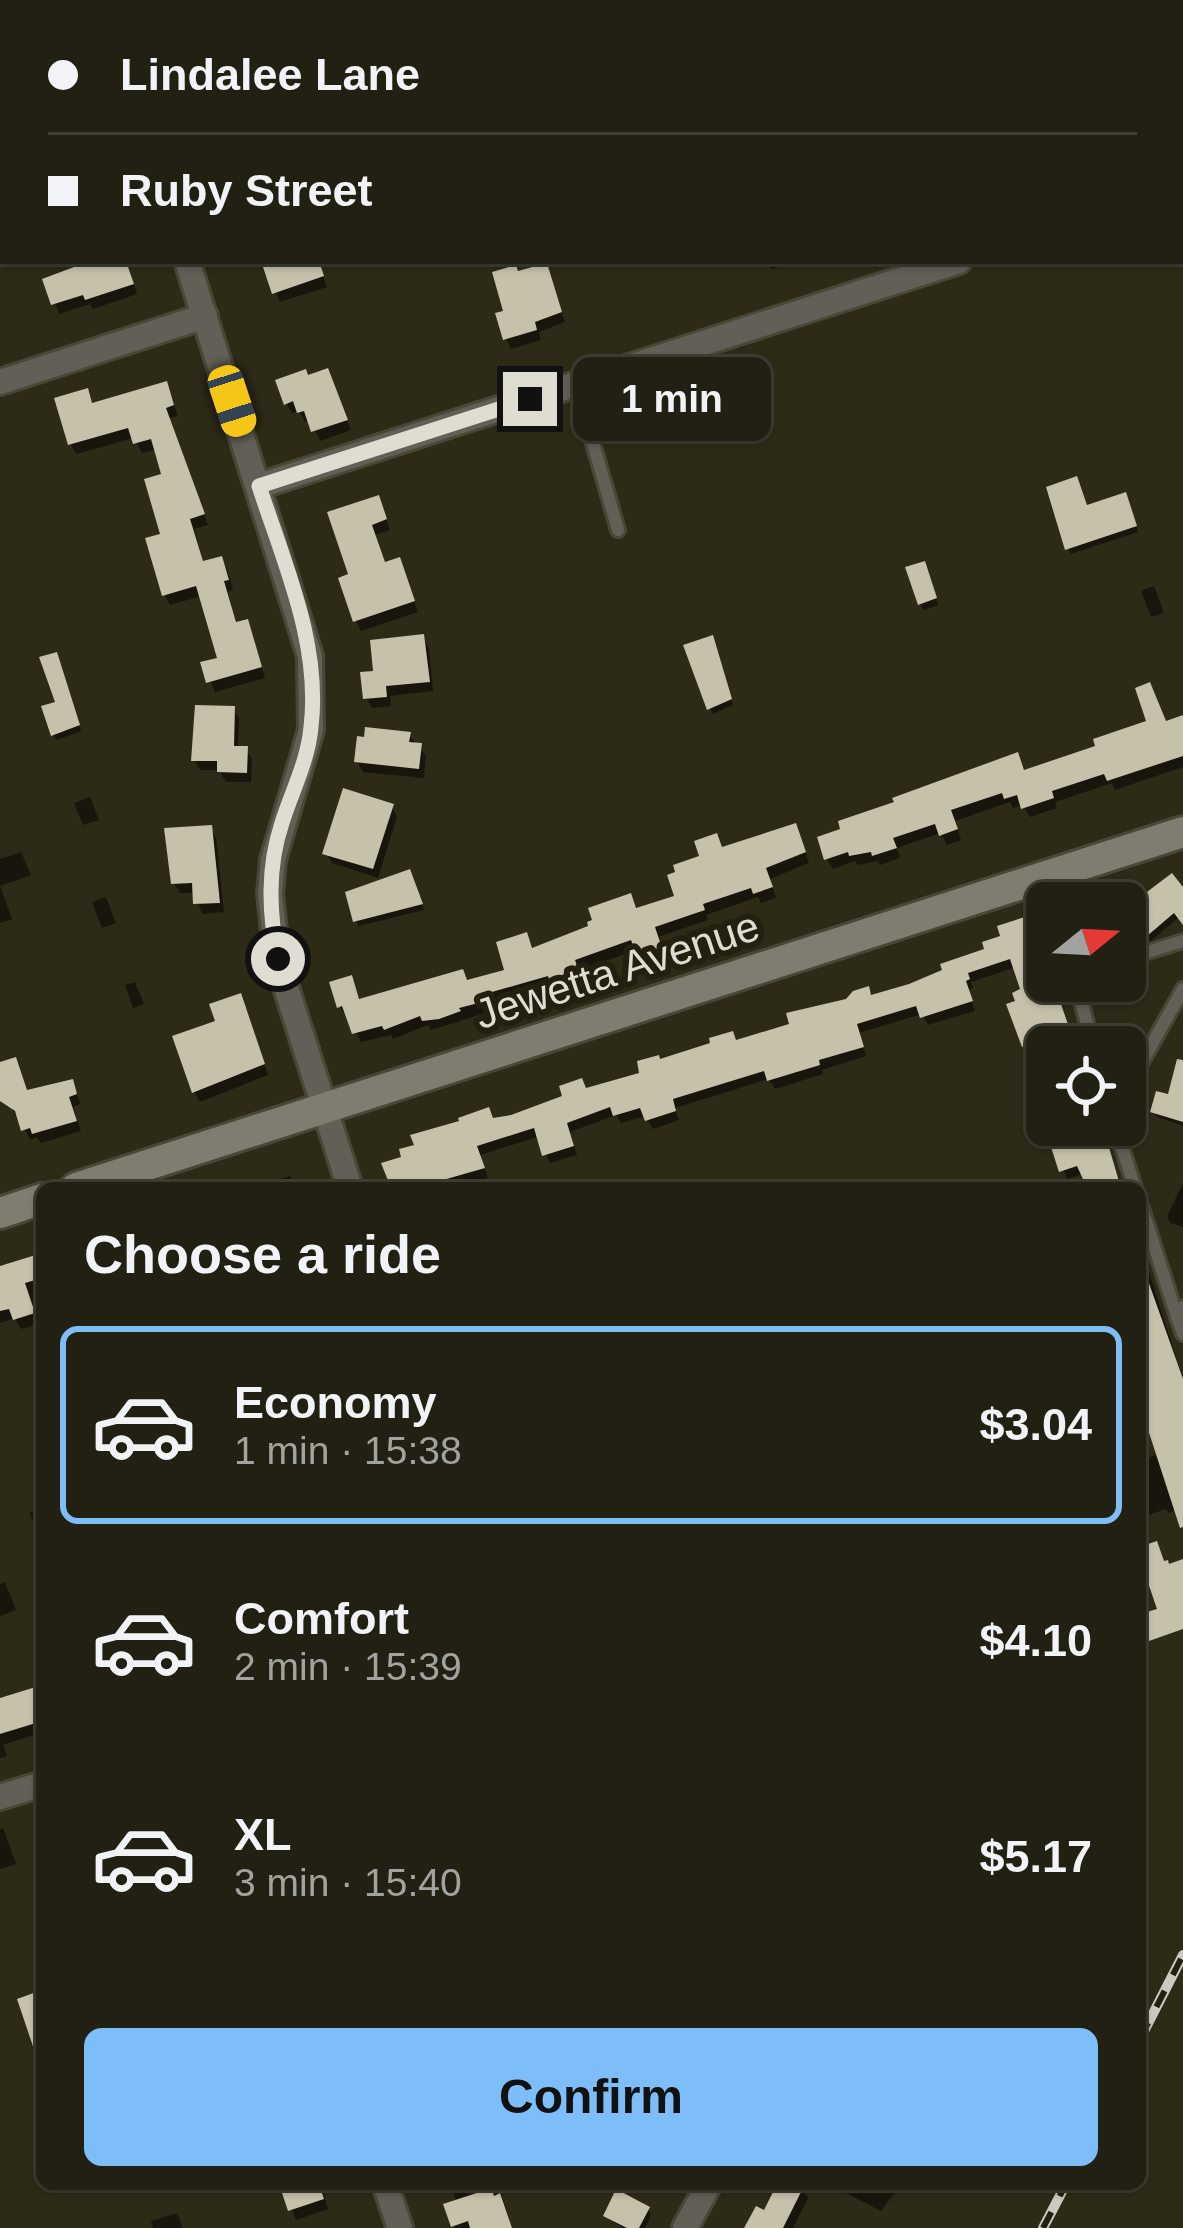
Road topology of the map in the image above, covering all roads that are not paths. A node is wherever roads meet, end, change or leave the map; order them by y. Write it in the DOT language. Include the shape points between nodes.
graph roads {
  1 [pos="188,264"];
  2 [pos="950,264"];
  3 [pos="205,316"];
  4 [pos="0,382"];
  5 [pos="575,384"];
  6 [pos="259,486"];
  7 [pos="618,530"];
  8 [pos="1183,832"];
  9 [pos="1183,941"];
  10 [pos="1146,952"];
  11 [pos="1183,989"];
  12 [pos="1146,1055"];
  13 [pos="325,1108"];
  14 [pos="1122,1146"];
  15 [pos="95,1182"];
  16 [pos="348,1182"];
  17 [pos="1134,1182"];
  18 [pos="36,1201"];
  19 [pos="0,1213"];
  20 [pos="1146,1218"];
  21 [pos="1180,1312"];
  22 [pos="1183,1334"];
  23 [pos="36,1786"];
  24 [pos="0,1798"];
  25 [pos="388,2190"];
  26 [pos="707,2190"];
  27 [pos="400,2228"];
  28 [pos="685,2228"];
  1 -- 3 [label="street"];
  2 -- 5 [label="street"];
  3 -- 4 [label="street"];
  3 -- 6 [label="street"];
  5 -- 6 [label="street"];
  5 -- 7 [label="lane"];
  6 -- 13 [label="street" via="303,622 314,695 304,765 273,860 272,929"];
  8 -- 13 [label="street, Jewetta Avenue"];
  9 -- 10 [label="lane"];
  11 -- 12 [label="lane"];
  13 -- 15 [label="street, Jewetta Avenue"];
  13 -- 16 [label="street"];
  14 -- 17 [label="lane"];
  18 -- 19 [label="street"];
  20 -- 21 [label="lane"];
  21 -- 22 [label="lane"];
  23 -- 24 [label="street"];
  25 -- 27 [label="street"];
  26 -- 28 [label="street"];
}
